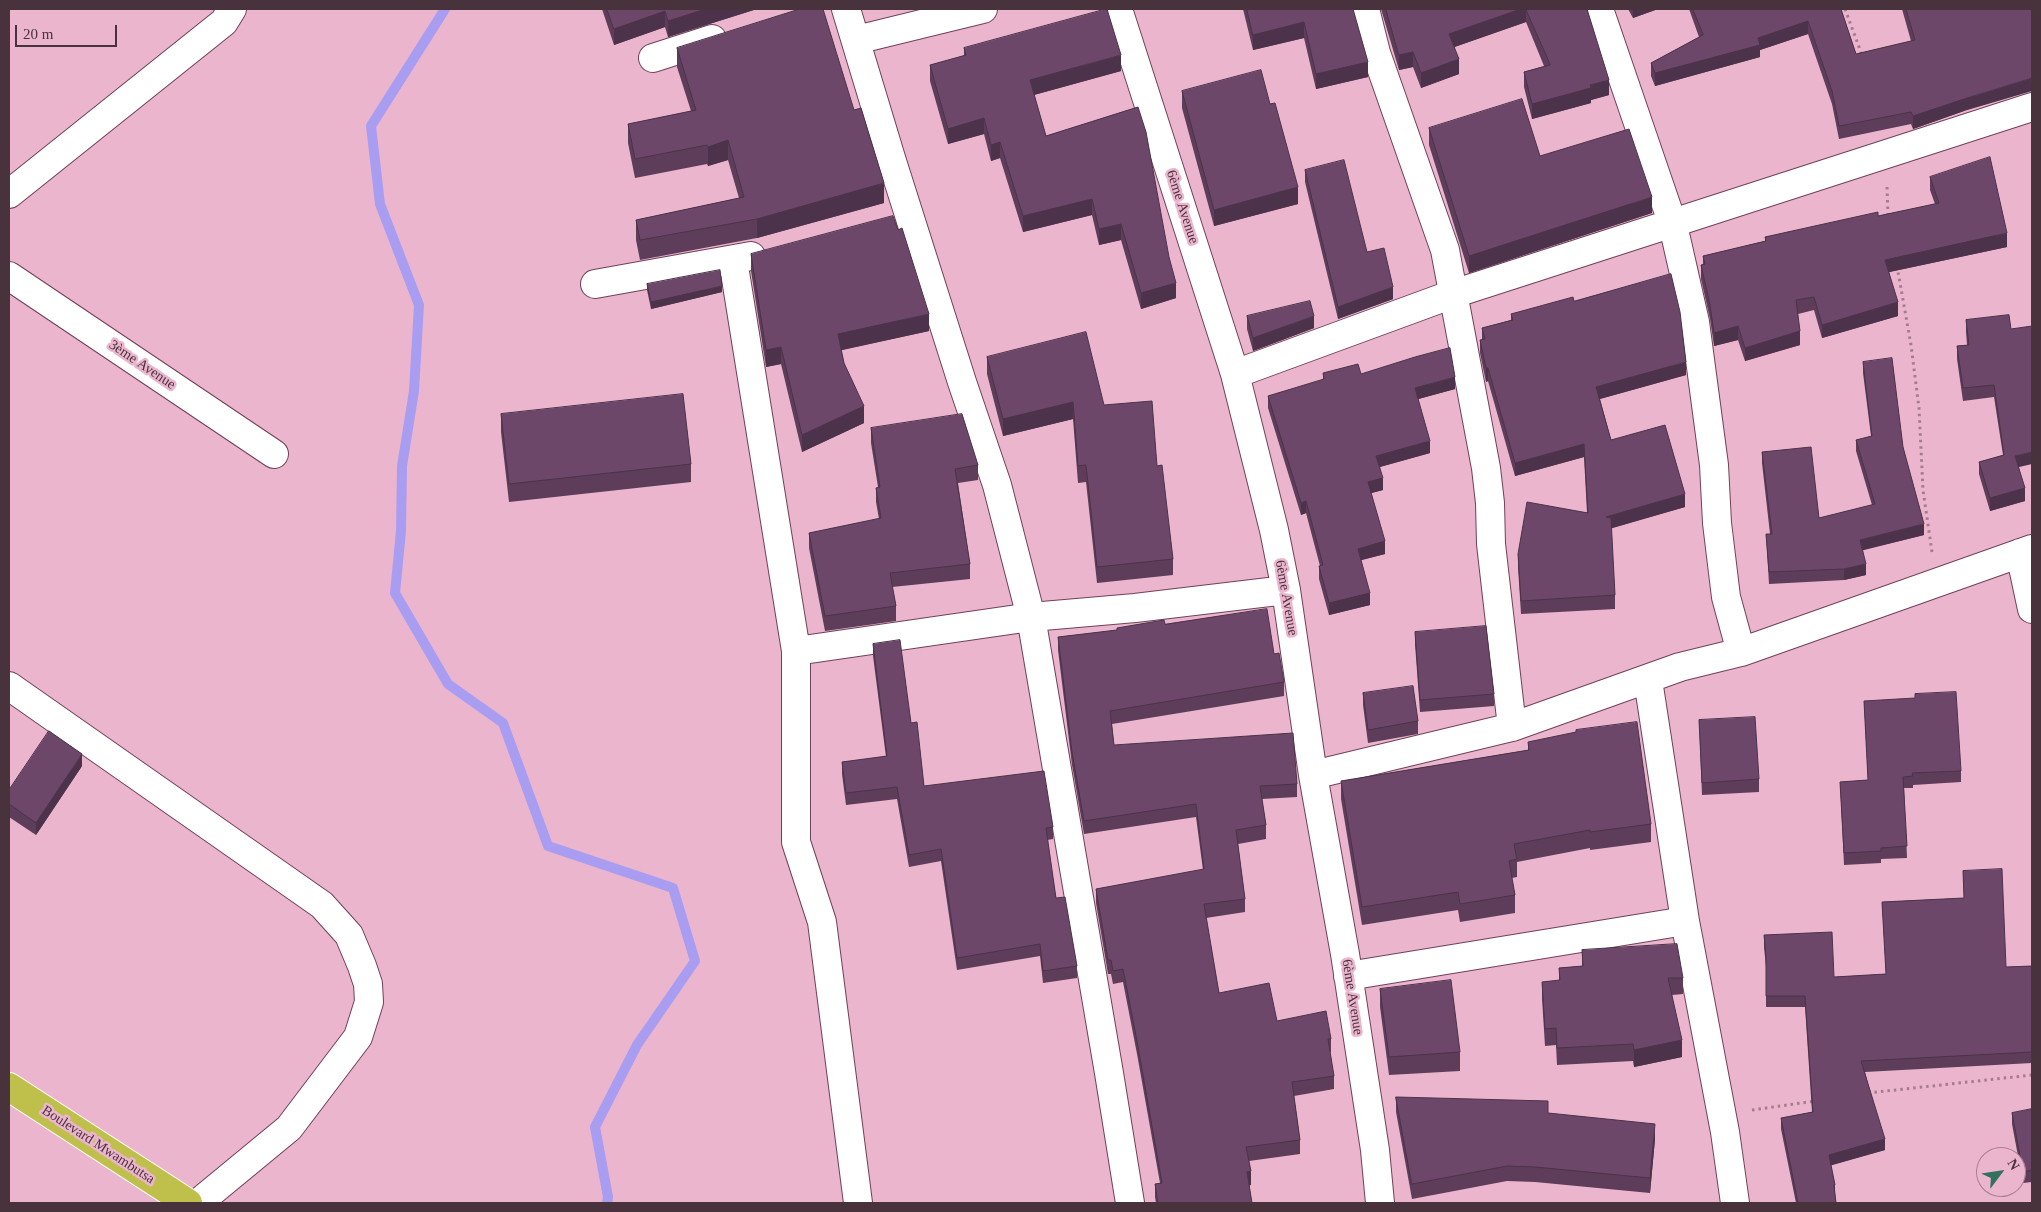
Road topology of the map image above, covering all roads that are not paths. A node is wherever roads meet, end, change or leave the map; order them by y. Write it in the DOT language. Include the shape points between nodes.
graph roads {
  1 [pos="232,9"];
  2 [pos="846,9"];
  3 [pos="984,9"];
  4 [pos="1118,9"];
  5 [pos="1365,9"];
  6 [pos="1599,9"];
  7 [pos="737,32"];
  8 [pos="856,40"];
  9 [pos="653,58"];
  10 [pos="2032,107"];
  11 [pos="9,194"];
  12 [pos="909,212"];
  13 [pos="881,220"];
  14 [pos="1673,225"];
  15 [pos="770,251"];
  16 [pos="733,260"];
  17 [pos="9,276"];
  18 [pos="595,284"];
  19 [pos="1453,294"];
  20 [pos="1235,374"];
  21 [pos="274,454"];
  22 [pos="2026,551"];
  23 [pos="1286,590"];
  24 [pos="2032,609"];
  25 [pos="1031,617"];
  26 [pos="796,651"];
  27 [pos="1741,652"];
  28 [pos="1648,680"];
  29 [pos="9,686"];
  30 [pos="1512,727"];
  31 [pos="1313,775"];
  32 [pos="1685,921"];
  33 [pos="1348,976"];
  34 [pos="9,1087"];
  35 [pos="188,1203"];
  36 [pos="198,1203"];
  37 [pos="858,1203"];
  38 [pos="1130,1203"];
  39 [pos="1380,1203"];
  40 [pos="1735,1203"];
  1 -- 11 [label="street" via="224,22"];
  2 -- 8 [label="street"];
  3 -- 8 [label="street"];
  4 -- 20 [label="street, 6ème Avenue"];
  5 -- 19 [label="street" via="1376,53 1445,250"];
  6 -- 14 [label="street"];
  7 -- 9 [label="street"];
  8 -- 12 [label="street"];
  10 -- 14 [label="street"];
  12 -- 13 [label="street"];
  12 -- 25 [label="street" via="997,484"];
  14 -- 19 [label="street"];
  14 -- 27 [label="street" via="1695,322 1714,465 1716,523 1726,597"];
  15 -- 16 [label="street"];
  16 -- 18 [label="street"];
  16 -- 26 [label="street"];
  17 -- 21 [label="street, 3ème Avenue"];
  19 -- 20 [label="street"];
  19 -- 30 [label="street" via="1486,468 1491,544"];
  20 -- 23 [label="street, 6ème Avenue"];
  22 -- 24 [label="street"];
  22 -- 27 [label="street"];
  23 -- 25 [label="street"];
  23 -- 31 [label="street, 6ème Avenue"];
  25 -- 26 [label="street"];
  25 -- 38 [label="street"];
  26 -- 37 [label="street" via="796,842 822,922"];
  27 -- 28 [label="street"];
  28 -- 30 [label="street"];
  28 -- 32 [label="street"];
  29 -- 36 [label="street" via="322,905 348,935 362,966 369,1002 358,1037 289,1128"];
  30 -- 31 [label="street"];
  31 -- 33 [label="street, 6ème Avenue"];
  32 -- 33 [label="street"];
  32 -- 40 [label="street"];
  33 -- 39 [label="street, 6ème Avenue"];
  34 -- 35 [label="highway, Boulevard Mwambutsa"];
}
